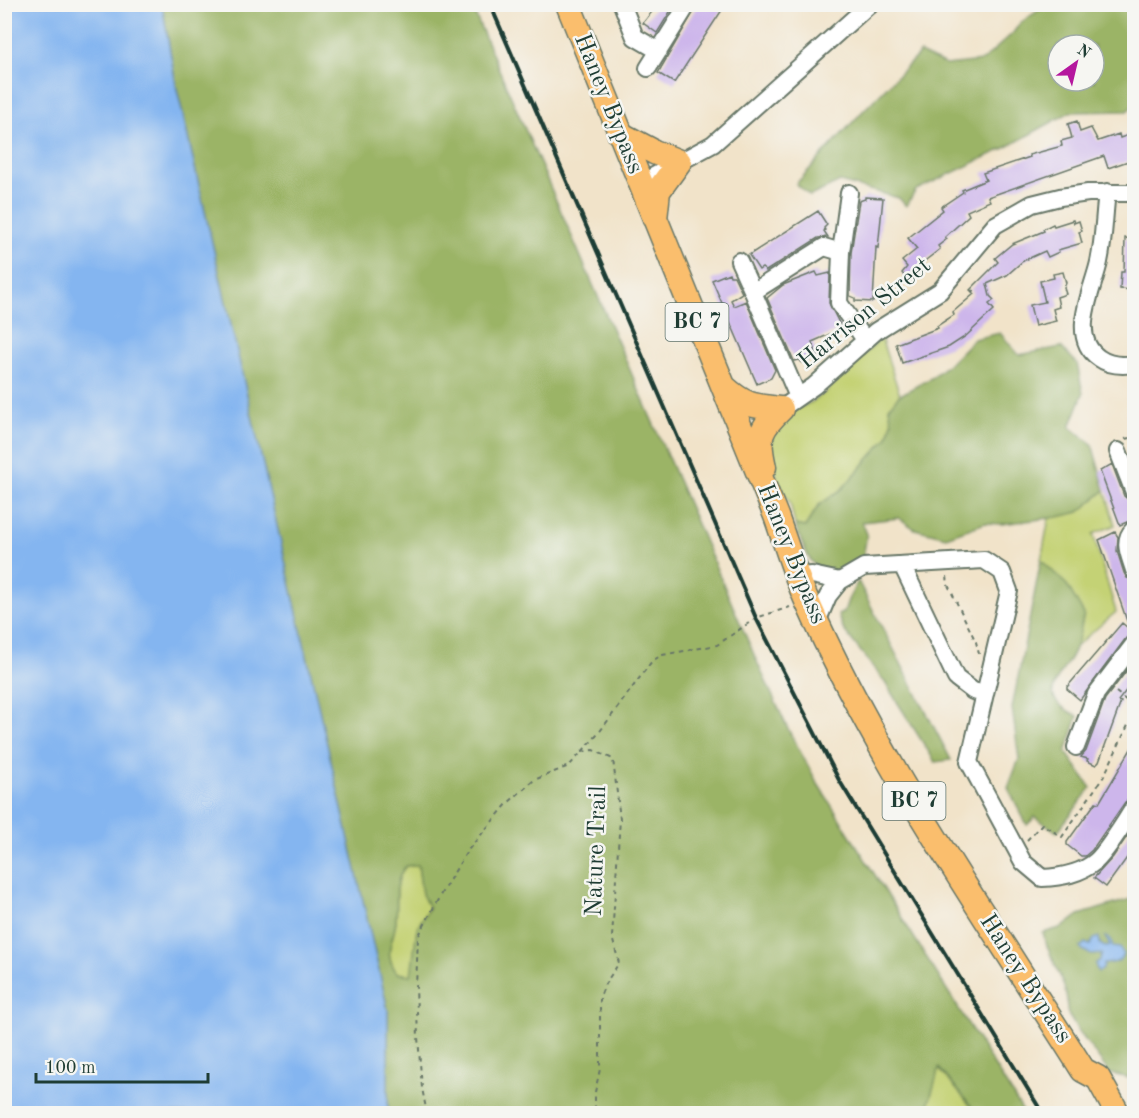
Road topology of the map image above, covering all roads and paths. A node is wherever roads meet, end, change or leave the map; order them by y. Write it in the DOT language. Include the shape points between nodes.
graph roads {
  1 [pos="568,4"];
  2 [pos="622,4"];
  3 [pos="688,4"];
  4 [pos="868,5"];
  5 [pos="659,51"];
  6 [pos="648,68"];
  7 [pos="620,134"];
  8 [pos="679,162"];
  9 [pos="641,183"];
  10 [pos="1107,192"];
  11 [pos="849,193"];
  12 [pos="1134,193"];
  13 [pos="656,219"];
  14 [pos="840,252"];
  15 [pos="739,261"];
  16 [pos="753,292"];
  17 [pos="867,339"];
  18 [pos="1134,364"];
  19 [pos="724,387"];
  20 [pos="790,403"];
  21 [pos="1118,451"];
  22 [pos="1134,492"];
  23 [pos="776,516"];
  24 [pos="1134,530"];
  25 [pos="945,562"];
  26 [pos="902,565"];
  27 [pos="1134,570"];
  28 [pos="798,576"];
  29 [pos="840,581"];
  30 [pos="806,600"];
  31 [pos="817,622"];
  32 [pos="1134,644"];
  33 [pos="983,658"];
  34 [pos="1104,682"];
  35 [pos="985,694"];
  36 [pos="1134,711"];
  37 [pos="1134,717"];
  38 [pos="1076,747"];
  39 [pos="582,752"];
  40 [pos="1134,807"];
  41 [pos="1018,851"];
  42 [pos="1083,1070"];
  43 [pos="427,1113"];
  44 [pos="595,1113"];
  45 [pos="1100,1113"];
  46 [pos="1118,1113"];
  1 -- 7 [label="highway, Haney Bypass / BC 7"];
  2 -- 5 [label="street" via="636,37"];
  3 -- 5 [label="street"];
  4 -- 8 [label="street" via="713,144"];
  5 -- 6 [label="street"];
  7 -- 8 [label="highway"];
  7 -- 9 [label="highway, Haney Bypass / BC 7"];
  8 -- 9 [label="street"];
  8 -- 13 [label="highway" via="658,191"];
  9 -- 13 [label="highway, Haney Bypass / BC 7"];
  10 -- 12 [label="street, Harrison Street"];
  10 -- 17 [label="street, Harrison Street" via="1032,204 995,225 940,291"];
  10 -- 18 [label="street" via="1099,262 1084,321 1085,336 1096,357 1107,364"];
  11 -- 14 [label="street"];
  13 -- 19 [label="highway, Haney Bypass / BC 7"];
  14 -- 16 [label="street" via="824,247"];
  14 -- 17 [label="street" via="839,303"];
  15 -- 16 [label="street"];
  16 -- 20 [label="street"];
  17 -- 20 [label="street, Harrison Street"];
  19 -- 20 [label="highway" via="754,406"];
  19 -- 23 [label="highway, Haney Bypass / BC 7"];
  20 -- 23 [label="highway" via="765,424 759,446"];
  21 -- 22 [label="street"];
  23 -- 28 [label="highway, Haney Bypass / BC 7"];
  24 -- 27 [label="street" via="1126,547"];
  25 -- 26 [label="street"];
  25 -- 33 [label="path" via="948,585"];
  25 -- 35 [label="street" via="984,560 1002,572 1009,591"];
  26 -- 29 [label="street" via="864,567"];
  26 -- 35 [label="street" via="956,678 973,691"];
  28 -- 29 [label="street"];
  28 -- 30 [label="highway, Haney Bypass / BC 7"];
  29 -- 31 [label="street" via="828,596"];
  30 -- 31 [label="highway, Haney Bypass / BC 7"];
  30 -- 39 [label="path" via="756,618 717,645 662,654 652,661"];
  31 -- 42 [label="highway, Haney Bypass / BC 7" via="866,723"];
  32 -- 34 [label="street"];
  34 -- 36 [label="path"];
  34 -- 38 [label="street"];
  35 -- 41 [label="street" via="969,762"];
  37 -- 41 [label="path" via="1104,776 1062,837 1042,824"];
  39 -- 43 [label="path, Nature Trail" via="569,766 534,780 508,803 468,850 418,937 418,1037"];
  39 -- 44 [label="path, Nature Trail" via="593,750 613,759 620,819 612,924 620,963 600,997 600,1069"];
  40 -- 41 [label="street" via="1096,860 1063,877 1042,878 1023,862"];
  42 -- 45 [label="highway, Haney Bypass / BC 7" via="1085,1087"];
  42 -- 46 [label="highway, Haney Bypass / BC 7" via="1098,1078"];
}
